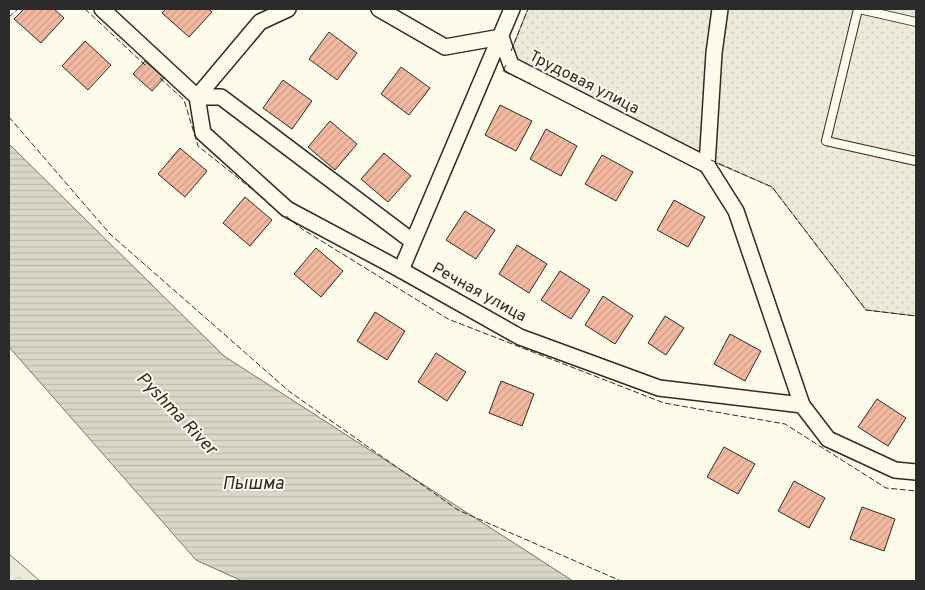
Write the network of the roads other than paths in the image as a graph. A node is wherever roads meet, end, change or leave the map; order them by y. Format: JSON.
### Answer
{"nodes":[{"id":1,"x":102,"y":9,"type":"edge"},
{"id":2,"x":288,"y":9,"type":"edge"},
{"id":3,"x":379,"y":9,"type":"edge"},
{"id":4,"x":512,"y":9,"type":"edge"},
{"id":5,"x":720,"y":9,"type":"edge"},
{"id":6,"x":858,"y":9,"type":"edge"},
{"id":7,"x":916,"y":22,"type":"edge"},
{"id":8,"x":501,"y":36,"type":"junction"},
{"id":9,"x":197,"y":97,"type":"junction"},
{"id":10,"x":916,"y":161,"type":"edge"},
{"id":11,"x":707,"y":165,"type":"junction"},
{"id":12,"x":412,"y":241,"type":"junction"},
{"id":13,"x":401,"y":270,"type":"junction"},
{"id":14,"x":802,"y":405,"type":"junction"},
{"id":15,"x":916,"y":472,"type":"edge"}],
"edges":[{"from":1,"to":9,"type":"street"},
{"from":2,"to":9,"type":"street"},
{"from":3,"to":8,"type":"street"},
{"from":4,"to":8,"type":"street"},
{"from":5,"to":11,"type":"street"},
{"from":6,"to":7,"type":"lane"},
{"from":6,"to":10,"type":"lane"},
{"from":8,"to":11,"type":"street","name":"Трудовая улица"},
{"from":8,"to":12,"type":"street"},
{"from":9,"to":12,"type":"street"},
{"from":9,"to":13,"type":"street","name":"Речная улица"},
{"from":11,"to":14,"type":"street"},
{"from":12,"to":13,"type":"street"},
{"from":13,"to":14,"type":"street","name":"Речная улица"},
{"from":14,"to":15,"type":"street"}]}
